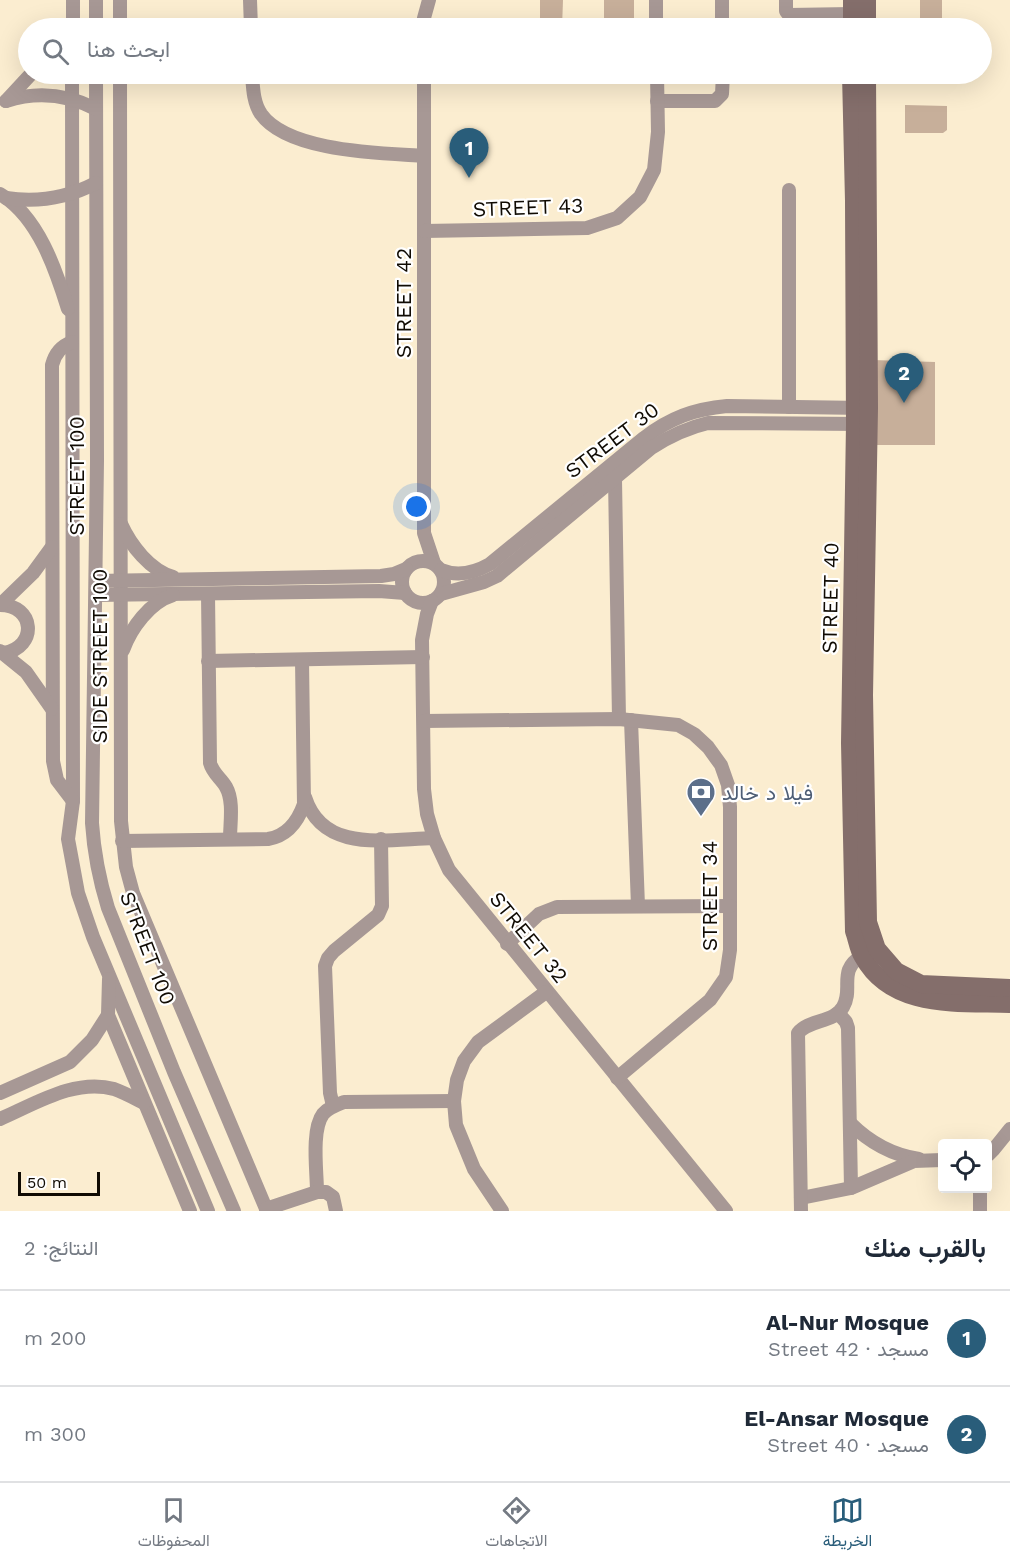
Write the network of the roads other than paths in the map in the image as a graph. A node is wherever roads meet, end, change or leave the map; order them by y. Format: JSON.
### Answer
{"nodes":[{"id":1,"x":73,"y":0,"type":"edge"},
{"id":2,"x":96,"y":0,"type":"edge"},
{"id":3,"x":120,"y":0,"type":"edge"},
{"id":4,"x":250,"y":0,"type":"edge"},
{"id":5,"x":429,"y":0,"type":"edge"},
{"id":6,"x":656,"y":0,"type":"edge"},
{"id":7,"x":722,"y":0,"type":"edge"},
{"id":8,"x":786,"y":0,"type":"edge"},
{"id":9,"x":867,"y":0,"type":"edge"},
{"id":10,"x":852,"y":14,"type":"edge"},
{"id":11,"x":72,"y":18,"type":"edge"},
{"id":12,"x":96,"y":18,"type":"edge"},
{"id":13,"x":120,"y":18,"type":"edge"},
{"id":14,"x":251,"y":18,"type":"edge"},
{"id":15,"x":424,"y":18,"type":"edge"},
{"id":16,"x":656,"y":18,"type":"edge"},
{"id":17,"x":722,"y":18,"type":"edge"},
{"id":18,"x":867,"y":18,"type":"edge"},
{"id":19,"x":22,"y":84,"type":"edge"},
{"id":20,"x":72,"y":84,"type":"edge"},
{"id":21,"x":96,"y":84,"type":"edge"},
{"id":22,"x":120,"y":84,"type":"edge"},
{"id":23,"x":253,"y":84,"type":"edge"},
{"id":24,"x":424,"y":84,"type":"edge"},
{"id":25,"x":657,"y":84,"type":"edge"},
{"id":26,"x":722,"y":84,"type":"edge"},
{"id":27,"x":851,"y":84,"type":"edge"},
{"id":28,"x":867,"y":84,"type":"edge"},
{"id":29,"x":72,"y":99,"type":"junction"},
{"id":30,"x":657,"y":101,"type":"junction"},
{"id":31,"x":3,"y":104,"type":"edge"},
{"id":32,"x":96,"y":109,"type":"junction"},
{"id":33,"x":424,"y":156,"type":"junction"},
{"id":34,"x":96,"y":183,"type":"junction"},
{"id":35,"x":789,"y":190,"type":"dead end"},
{"id":36,"x":72,"y":194,"type":"junction"},
{"id":37,"x":2,"y":195,"type":"edge"},
{"id":38,"x":424,"y":231,"type":"junction"},
{"id":39,"x":72,"y":323,"type":"junction"},
{"id":40,"x":72,"y":342,"type":"junction"},
{"id":41,"x":789,"y":406,"type":"junction"},
{"id":42,"x":826,"y":407,"type":"junction"},
{"id":43,"x":862,"y":416,"type":"junction"},
{"id":44,"x":826,"y":424,"type":"junction"},
{"id":45,"x":615,"y":479,"type":"junction"},
{"id":46,"x":120,"y":521,"type":"junction"},
{"id":47,"x":424,"y":533,"type":"junction"},
{"id":48,"x":52,"y":547,"type":"junction"},
{"id":49,"x":410,"y":566,"type":"junction"},
{"id":50,"x":437,"y":566,"type":"junction"},
{"id":51,"x":181,"y":579,"type":"junction"},
{"id":52,"x":96,"y":580,"type":"junction"},
{"id":53,"x":120,"y":580,"type":"junction"},
{"id":54,"x":177,"y":594,"type":"junction"},
{"id":55,"x":208,"y":594,"type":"junction"},
{"id":56,"x":96,"y":595,"type":"junction"},
{"id":57,"x":120,"y":595,"type":"junction"},
{"id":58,"x":407,"y":595,"type":"junction"},
{"id":59,"x":436,"y":598,"type":"junction"},
{"id":60,"x":0,"y":605,"type":"edge"},
{"id":61,"x":422,"y":640,"type":"junction"},
{"id":62,"x":2,"y":652,"type":"edge"},
{"id":63,"x":423,"y":657,"type":"junction"},
{"id":64,"x":302,"y":660,"type":"junction"},
{"id":65,"x":120,"y":661,"type":"junction"},
{"id":66,"x":208,"y":662,"type":"junction"},
{"id":67,"x":52,"y":710,"type":"junction"},
{"id":68,"x":625,"y":720,"type":"junction"},
{"id":69,"x":424,"y":721,"type":"junction"},
{"id":70,"x":304,"y":795,"type":"junction"},
{"id":71,"x":73,"y":801,"type":"junction"},
{"id":72,"x":92,"y":823,"type":"junction"},
{"id":73,"x":69,"y":824,"type":"junction"},
{"id":74,"x":434,"y":838,"type":"junction"},
{"id":75,"x":230,"y":839,"type":"junction"},
{"id":76,"x":381,"y":839,"type":"junction"},
{"id":77,"x":122,"y":841,"type":"junction"},
{"id":78,"x":638,"y":906,"type":"junction"},
{"id":79,"x":730,"y":906,"type":"junction"},
{"id":80,"x":507,"y":944,"type":"junction"},
{"id":81,"x":862,"y":956,"type":"junction"},
{"id":82,"x":110,"y":977,"type":"junction"},
{"id":83,"x":1010,"y":988,"type":"edge"},
{"id":84,"x":546,"y":992,"type":"junction"},
{"id":85,"x":1010,"y":1004,"type":"edge"},
{"id":86,"x":838,"y":1013,"type":"junction"},
{"id":87,"x":108,"y":1015,"type":"junction"},
{"id":88,"x":616,"y":1078,"type":"junction"},
{"id":89,"x":0,"y":1093,"type":"edge"},
{"id":90,"x":453,"y":1101,"type":"junction"},
{"id":91,"x":144,"y":1103,"type":"junction"},
{"id":92,"x":333,"y":1106,"type":"junction"},
{"id":93,"x":1,"y":1115,"type":"edge"},
{"id":94,"x":850,"y":1123,"type":"junction"},
{"id":95,"x":1010,"y":1129,"type":"edge"},
{"id":96,"x":992,"y":1149,"type":"edge"},
{"id":97,"x":924,"y":1159,"type":"junction"},
{"id":98,"x":938,"y":1160,"type":"edge"},
{"id":99,"x":851,"y":1188,"type":"junction"},
{"id":100,"x":317,"y":1192,"type":"junction"},
{"id":101,"x":980,"y":1193,"type":"edge"},
{"id":102,"x":801,"y":1204,"type":"edge"},
{"id":103,"x":267,"y":1210,"type":"edge"},
{"id":104,"x":190,"y":1211,"type":"edge"},
{"id":105,"x":208,"y":1211,"type":"edge"},
{"id":106,"x":234,"y":1211,"type":"edge"},
{"id":107,"x":336,"y":1211,"type":"edge"},
{"id":108,"x":502,"y":1211,"type":"edge"},
{"id":109,"x":726,"y":1211,"type":"edge"},
{"id":110,"x":980,"y":1211,"type":"edge"}],
"edges":[{"from":1,"to":11,"type":"street"},
{"from":2,"to":12,"type":"street"},
{"from":3,"to":13,"type":"street"},
{"from":4,"to":14,"type":"street"},
{"from":5,"to":15,"type":"street"},
{"from":6,"to":16,"type":"street"},
{"from":7,"to":17,"type":"street"},
{"from":8,"to":10,"type":"street"},
{"from":9,"to":18,"type":"street"},
{"from":19,"to":31,"type":"street"},
{"from":20,"to":29,"type":"street","name":"STREET 100"},
{"from":21,"to":32,"type":"street","name":"STREET 100"},
{"from":22,"to":46,"type":"street","name":"SIDE STREET 100"},
{"from":23,"to":33,"type":"street"},
{"from":24,"to":33,"type":"street","name":"STREET 42"},
{"from":25,"to":30,"type":"street","name":"STREET 43"},
{"from":26,"to":30,"type":"street"},
{"from":27,"to":43,"type":"street","name":"STREET 40"},
{"from":28,"to":43,"type":"street","name":"STREET 40"},
{"from":29,"to":31,"type":"street"},
{"from":29,"to":32,"type":"street"},
{"from":29,"to":36,"type":"street","name":"STREET 100"},
{"from":30,"to":38,"type":"street","name":"STREET 43"},
{"from":32,"to":34,"type":"street","name":"STREET 100"},
{"from":33,"to":38,"type":"street","name":"STREET 42"},
{"from":34,"to":36,"type":"street"},
{"from":34,"to":52,"type":"street","name":"STREET 100"},
{"from":35,"to":41,"type":"street"},
{"from":36,"to":37,"type":"street"},
{"from":36,"to":39,"type":"street","name":"STREET 100"},
{"from":37,"to":39,"type":"street"},
{"from":38,"to":47,"type":"street","name":"STREET 42"},
{"from":39,"to":40,"type":"street","name":"STREET 100"},
{"from":40,"to":48,"type":"street"},
{"from":40,"to":71,"type":"street","name":"STREET 100"},
{"from":41,"to":42,"type":"street","name":"STREET 30"},
{"from":41,"to":50,"type":"street","name":"STREET 30"},
{"from":42,"to":43,"type":"street","name":"STREET 30"},
{"from":42,"to":44,"type":"street"},
{"from":43,"to":44,"type":"street","name":"STREET 30"},
{"from":43,"to":81,"type":"street","name":"STREET 40"},
{"from":43,"to":83,"type":"street","name":"STREET 40"},
{"from":44,"to":45,"type":"street","name":"STREET 30"},
{"from":45,"to":59,"type":"street","name":"STREET 30"},
{"from":45,"to":68,"type":"street"},
{"from":46,"to":51,"type":"street"},
{"from":46,"to":53,"type":"street","name":"SIDE STREET 100"},
{"from":47,"to":49,"type":"street","name":"STREET 42"},
{"from":47,"to":50,"type":"street","name":"STREET 42"},
{"from":48,"to":60,"type":"street"},
{"from":48,"to":67,"type":"street"},
{"from":49,"to":50,"type":"street"},
{"from":49,"to":51,"type":"street"},
{"from":49,"to":58,"type":"street"},
{"from":50,"to":59,"type":"street"},
{"from":51,"to":53,"type":"street"},
{"from":52,"to":53,"type":"street"},
{"from":52,"to":56,"type":"street","name":"STREET 100"},
{"from":53,"to":57,"type":"street","name":"SIDE STREET 100"},
{"from":54,"to":55,"type":"street"},
{"from":54,"to":57,"type":"street"},
{"from":54,"to":65,"type":"street"},
{"from":55,"to":58,"type":"street"},
{"from":55,"to":66,"type":"street"},
{"from":56,"to":57,"type":"street"},
{"from":56,"to":72,"type":"street","name":"STREET 100"},
{"from":57,"to":65,"type":"street","name":"SIDE STREET 100"},
{"from":58,"to":59,"type":"street"},
{"from":58,"to":61,"type":"street","name":"STREET 32"},
{"from":59,"to":61,"type":"street","name":"STREET 32"},
{"from":60,"to":62,"type":"street"},
{"from":61,"to":63,"type":"street","name":"STREET 32"},
{"from":62,"to":67,"type":"street"},
{"from":63,"to":64,"type":"street"},
{"from":63,"to":69,"type":"street","name":"STREET 32"},
{"from":64,"to":66,"type":"street"},
{"from":64,"to":70,"type":"street"},
{"from":65,"to":77,"type":"street","name":"SIDE STREET 100"},
{"from":66,"to":75,"type":"street"},
{"from":67,"to":71,"type":"street"},
{"from":68,"to":69,"type":"street","name":"STREET 34"},
{"from":68,"to":78,"type":"street"},
{"from":68,"to":79,"type":"street","name":"STREET 34"},
{"from":69,"to":74,"type":"street","name":"STREET 32"},
{"from":70,"to":75,"type":"street"},
{"from":70,"to":76,"type":"street"},
{"from":71,"to":73,"type":"street","name":"STREET 100"},
{"from":72,"to":73,"type":"street"},
{"from":72,"to":106,"type":"street","name":"STREET 100"},
{"from":73,"to":82,"type":"street","name":"STREET 100"},
{"from":74,"to":76,"type":"street"},
{"from":74,"to":80,"type":"street","name":"STREET 32"},
{"from":75,"to":77,"type":"street"},
{"from":76,"to":92,"type":"street"},
{"from":77,"to":103,"type":"street","name":"SIDE STREET 100"},
{"from":78,"to":79,"type":"street"},
{"from":78,"to":80,"type":"street"},
{"from":79,"to":88,"type":"street","name":"STREET 34"},
{"from":80,"to":84,"type":"street","name":"STREET 32"},
{"from":81,"to":85,"type":"street","name":"STREET 40"},
{"from":81,"to":86,"type":"street"},
{"from":82,"to":87,"type":"street"},
{"from":82,"to":105,"type":"street","name":"STREET 100"},
{"from":84,"to":88,"type":"street","name":"STREET 32"},
{"from":84,"to":90,"type":"street"},
{"from":86,"to":94,"type":"street"},
{"from":86,"to":102,"type":"street"},
{"from":87,"to":89,"type":"street"},
{"from":87,"to":91,"type":"street"},
{"from":88,"to":109,"type":"street","name":"STREET 32"},
{"from":90,"to":92,"type":"street"},
{"from":90,"to":108,"type":"street"},
{"from":91,"to":93,"type":"street"},
{"from":91,"to":104,"type":"street"},
{"from":92,"to":100,"type":"street"},
{"from":94,"to":97,"type":"street"},
{"from":94,"to":99,"type":"street"},
{"from":95,"to":96,"type":"street"},
{"from":97,"to":98,"type":"street"},
{"from":97,"to":99,"type":"street"},
{"from":99,"to":102,"type":"street"},
{"from":100,"to":103,"type":"street"},
{"from":100,"to":107,"type":"street"},
{"from":101,"to":110,"type":"street"}]}
